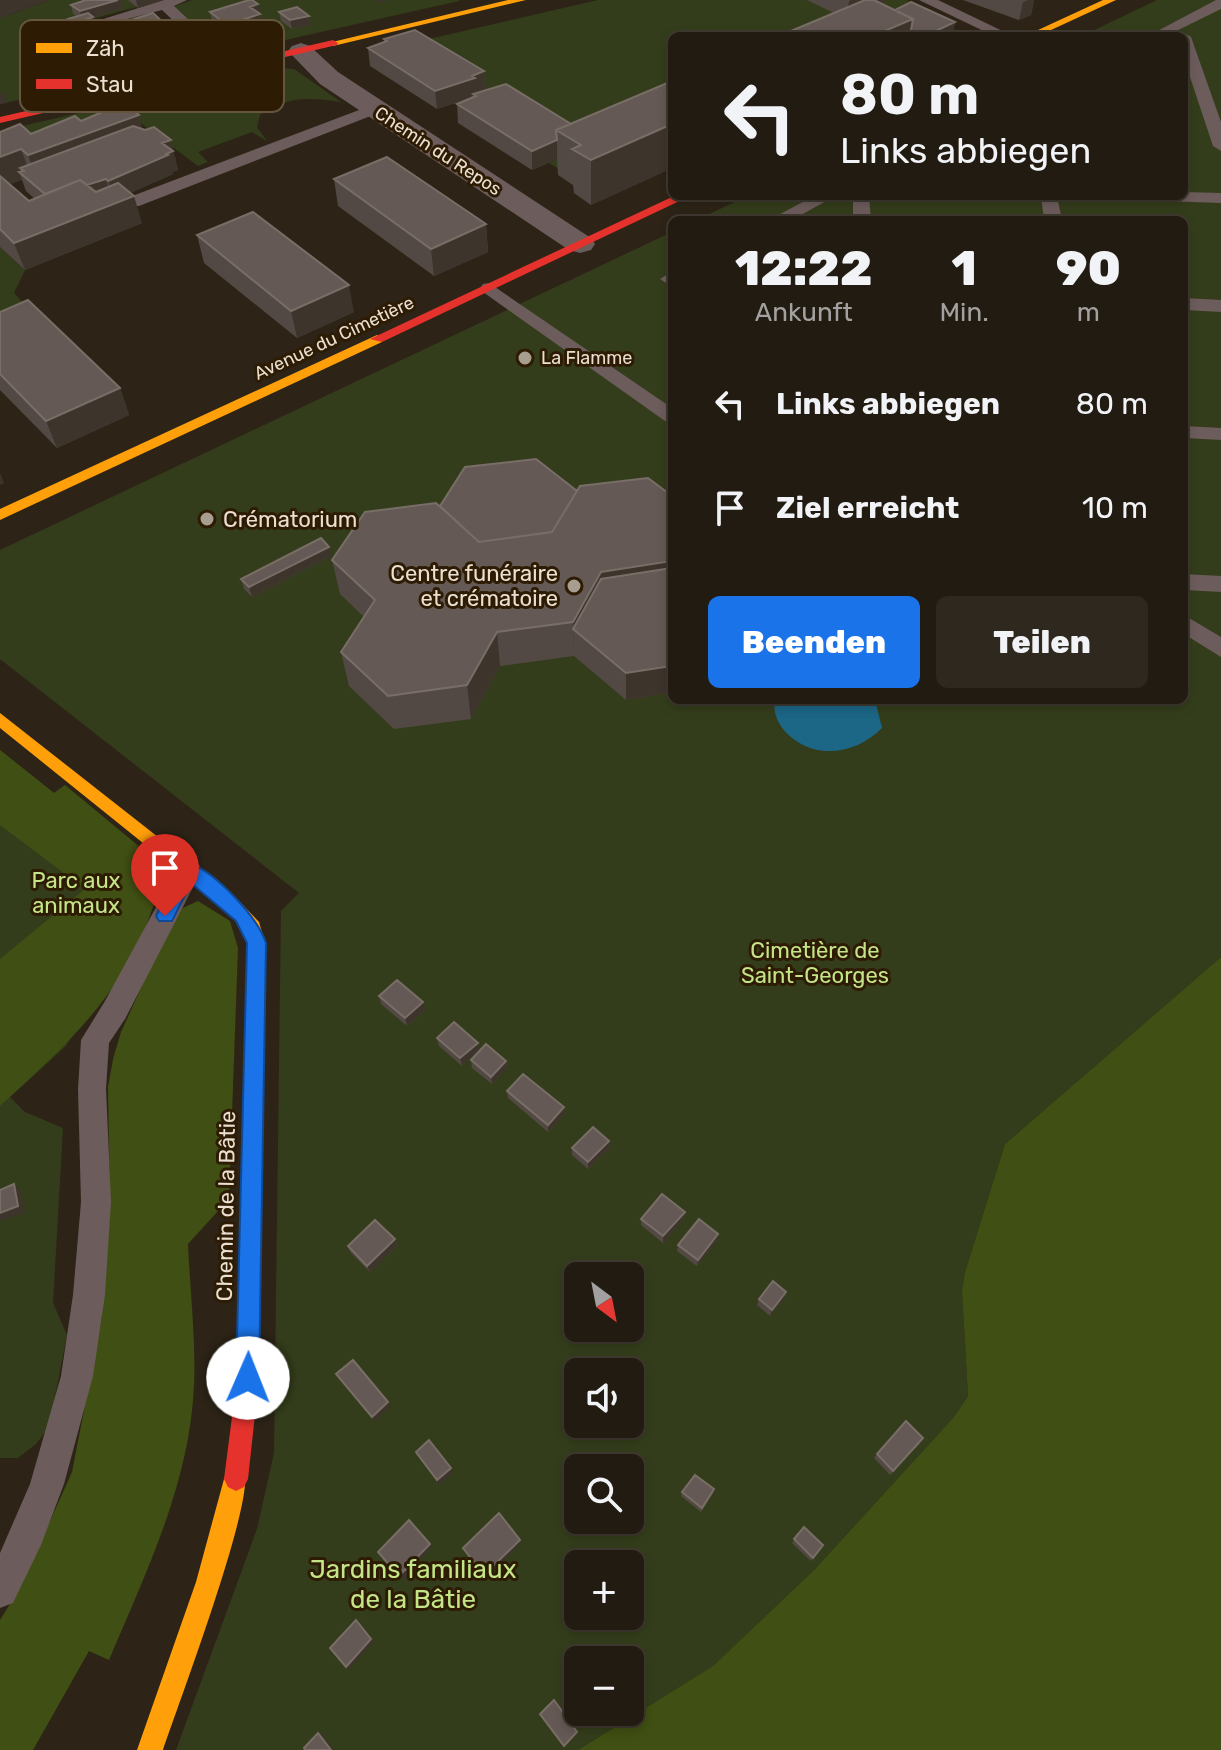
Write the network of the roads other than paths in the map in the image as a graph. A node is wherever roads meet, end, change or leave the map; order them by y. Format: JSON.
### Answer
{"nodes":[{"id":1,"x":521,"y":0,"type":"edge"},
{"id":2,"x":926,"y":0,"type":"edge"},
{"id":3,"x":1111,"y":0,"type":"edge"},
{"id":4,"x":172,"y":2,"type":"edge"},
{"id":5,"x":1221,"y":3,"type":"edge"},
{"id":6,"x":484,"y":4,"type":"edge"},
{"id":7,"x":108,"y":20,"type":"edge"},
{"id":8,"x":188,"y":20,"type":"edge"},
{"id":9,"x":1207,"y":25,"type":"dead end"},
{"id":10,"x":997,"y":32,"type":"edge"},
{"id":11,"x":1039,"y":32,"type":"edge"},
{"id":12,"x":1182,"y":32,"type":"edge"},
{"id":13,"x":1188,"y":46,"type":"edge"},
{"id":14,"x":301,"y":51,"type":"junction"},
{"id":15,"x":284,"y":55,"type":"edge"},
{"id":16,"x":1188,"y":104,"type":"edge"},
{"id":17,"x":1214,"y":106,"type":"edge"},
{"id":18,"x":375,"y":109,"type":"junction"},
{"id":19,"x":35,"y":112,"type":"edge"},
{"id":20,"x":0,"y":120,"type":"edge"},
{"id":21,"x":1221,"y":146,"type":"edge"},
{"id":22,"x":1188,"y":197,"type":"edge"},
{"id":23,"x":1221,"y":198,"type":"edge"},
{"id":24,"x":675,"y":200,"type":"edge"},
{"id":25,"x":819,"y":200,"type":"edge"},
{"id":26,"x":133,"y":202,"type":"dead end"},
{"id":27,"x":786,"y":216,"type":"edge"},
{"id":28,"x":580,"y":244,"type":"junction"},
{"id":29,"x":489,"y":288,"type":"junction"},
{"id":30,"x":1188,"y":304,"type":"edge"},
{"id":31,"x":1221,"y":306,"type":"edge"},
{"id":32,"x":668,"y":414,"type":"edge"},
{"id":33,"x":1188,"y":432,"type":"edge"},
{"id":34,"x":1221,"y":434,"type":"edge"},
{"id":35,"x":0,"y":515,"type":"edge"},
{"id":36,"x":1188,"y":582,"type":"edge"},
{"id":37,"x":1221,"y":584,"type":"edge"},
{"id":38,"x":1188,"y":626,"type":"edge"},
{"id":39,"x":1221,"y":649,"type":"edge"},
{"id":40,"x":0,"y":719,"type":"edge"},
{"id":41,"x":189,"y":870,"type":"junction"},
{"id":42,"x":0,"y":1590,"type":"edge"},
{"id":43,"x":150,"y":1750,"type":"edge"}],
"edges":[{"from":1,"to":6,"type":"street"},
{"from":2,"to":10,"type":"lane"},
{"from":3,"to":11,"type":"street"},
{"from":4,"to":7,"type":"lane"},
{"from":4,"to":8,"type":"lane"},
{"from":5,"to":12,"type":"lane"},
{"from":6,"to":14,"type":"street"},
{"from":9,"to":12,"type":"lane"},
{"from":13,"to":17,"type":"lane"},
{"from":14,"to":15,"type":"street"},
{"from":14,"to":18,"type":"street","name":"Chemin du Repos"},
{"from":16,"to":17,"type":"lane"},
{"from":17,"to":21,"type":"lane"},
{"from":18,"to":26,"type":"lane"},
{"from":18,"to":28,"type":"street","name":"Chemin du Repos"},
{"from":19,"to":20,"type":"street"},
{"from":22,"to":23,"type":"lane"},
{"from":24,"to":28,"type":"street","name":"Avenue du Cimetière"},
{"from":25,"to":27,"type":"lane"},
{"from":28,"to":29,"type":"street","name":"Avenue du Cimetière"},
{"from":29,"to":32,"type":"lane"},
{"from":29,"to":35,"type":"street","name":"Avenue du Cimetière"},
{"from":30,"to":31,"type":"lane"},
{"from":33,"to":34,"type":"lane"},
{"from":36,"to":37,"type":"lane"},
{"from":38,"to":39,"type":"lane"},
{"from":40,"to":41,"type":"street","name":"Chemin de la Bâtie"},
{"from":41,"to":42,"type":"lane"},
{"from":41,"to":43,"type":"street","name":"Chemin de la Bâtie"}]}
